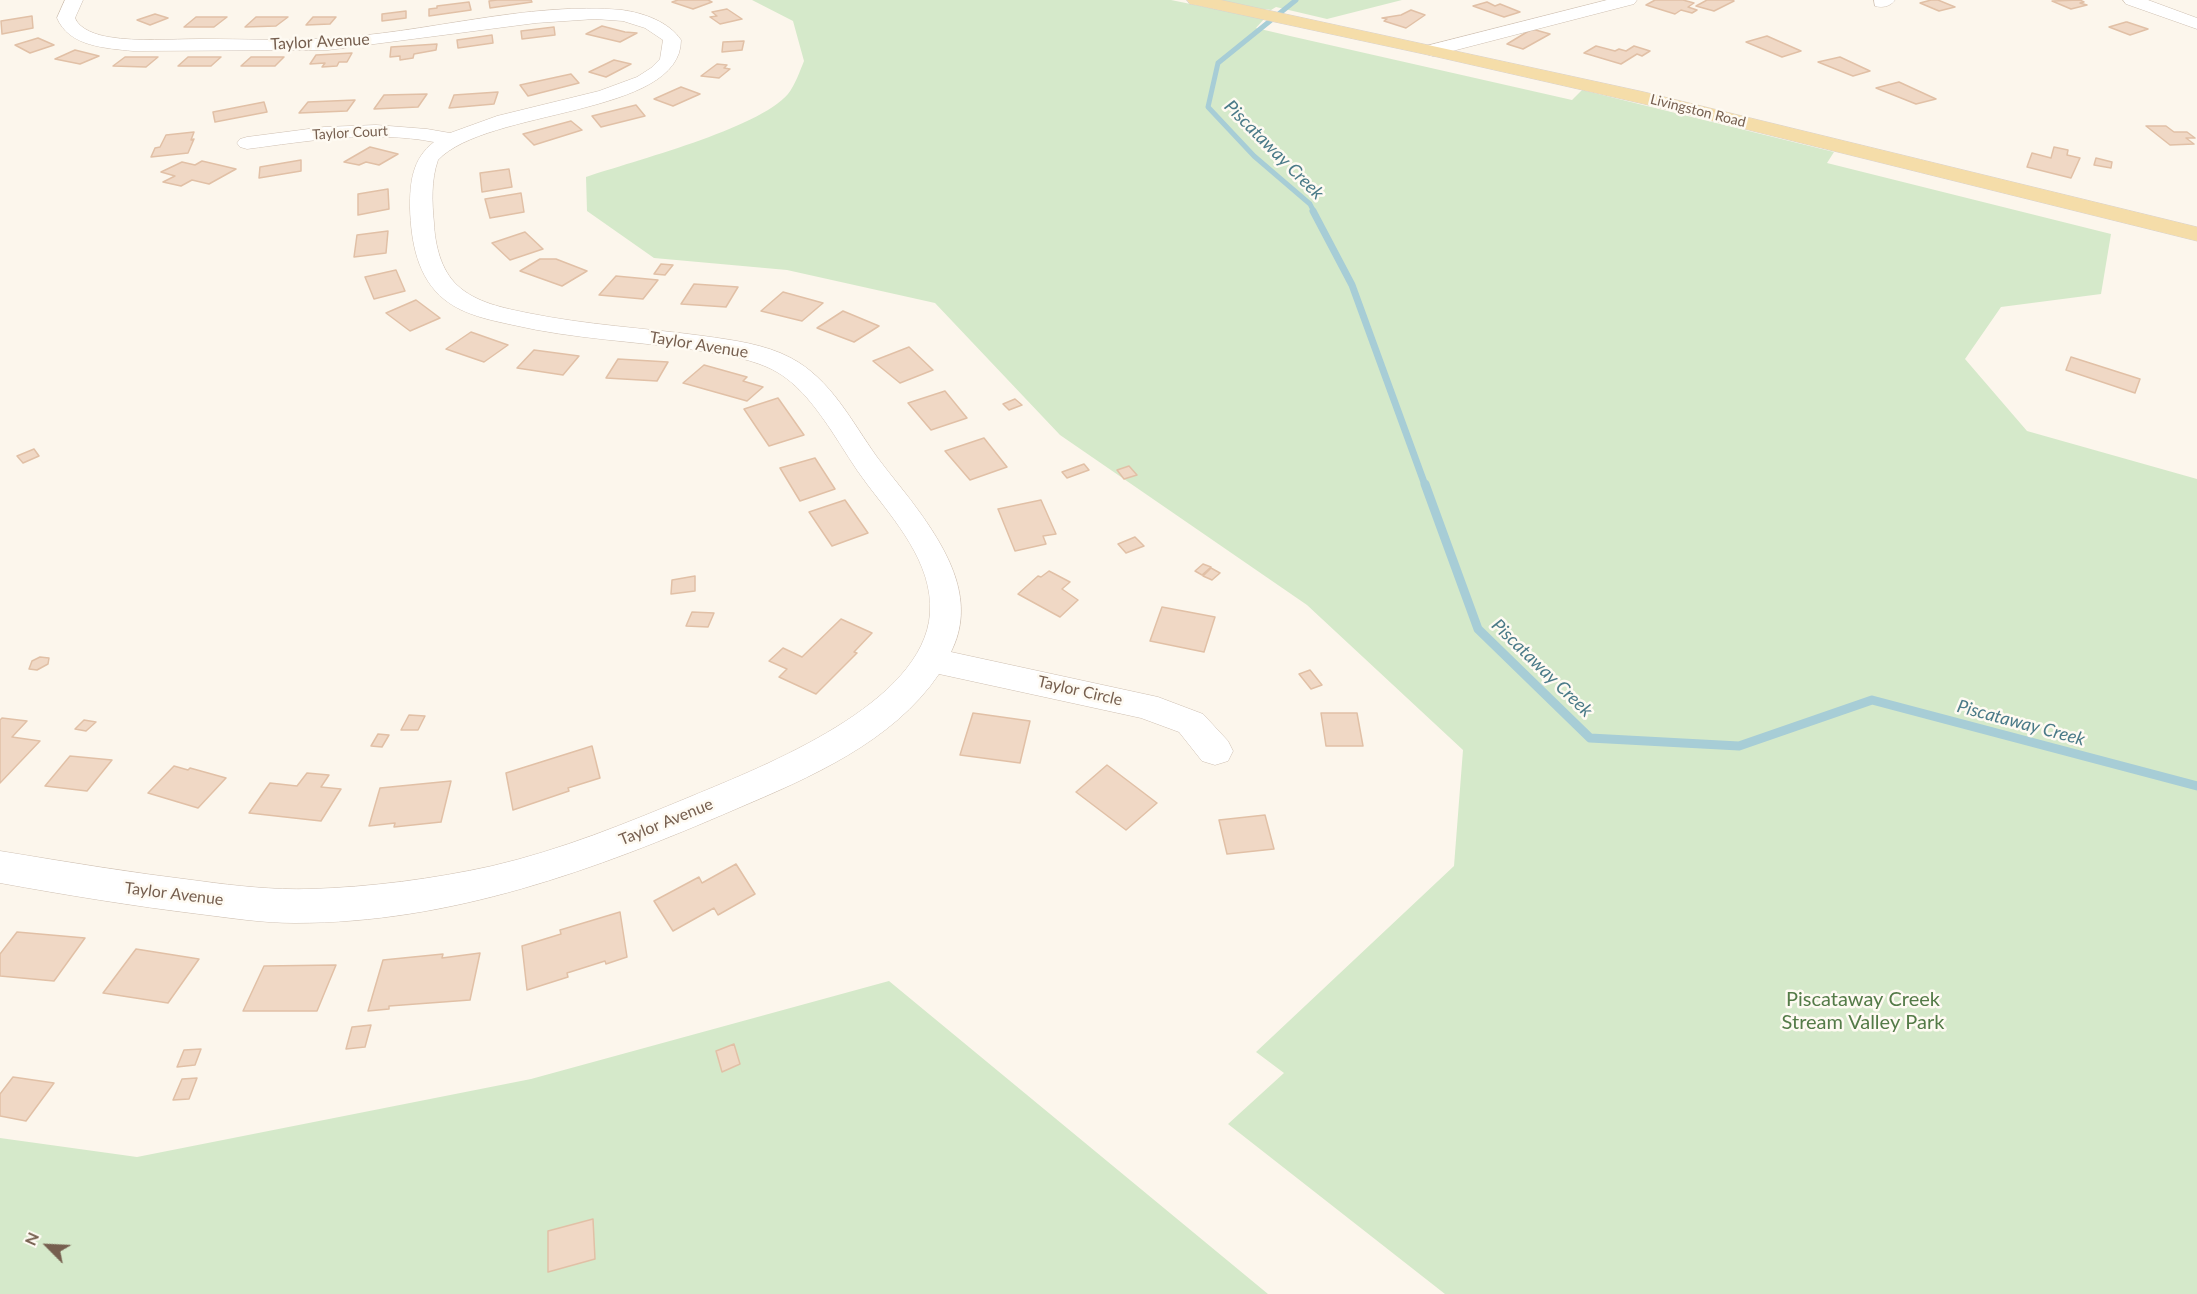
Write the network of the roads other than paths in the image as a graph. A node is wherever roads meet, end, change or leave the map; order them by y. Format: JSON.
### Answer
{"nodes":[{"id":1,"x":74,"y":0,"type":"edge"},
{"id":2,"x":1196,"y":0,"type":"edge"},
{"id":3,"x":1628,"y":0,"type":"edge"},
{"id":4,"x":2132,"y":0,"type":"edge"},
{"id":5,"x":2197,"y":24,"type":"edge"},
{"id":6,"x":1433,"y":50,"type":"junction"},
{"id":7,"x":453,"y":140,"type":"junction"},
{"id":8,"x":247,"y":143,"type":"dead end"},
{"id":9,"x":2197,"y":234,"type":"edge"},
{"id":10,"x":931,"y":660,"type":"junction"},
{"id":11,"x":1215,"y":751,"type":"dead end"},
{"id":12,"x":0,"y":867,"type":"edge"}],
"edges":[{"from":1,"to":7,"type":"street","name":"Taylor Avenue"},
{"from":2,"to":6,"type":"main road","name":"Livingston Road"},
{"from":3,"to":6,"type":"street"},
{"from":4,"to":5,"type":"street"},
{"from":6,"to":9,"type":"main road","name":"Livingston Road"},
{"from":7,"to":8,"type":"street","name":"Taylor Court"},
{"from":7,"to":10,"type":"street","name":"Taylor Avenue"},
{"from":10,"to":11,"type":"street","name":"Taylor Circle"},
{"from":10,"to":12,"type":"street","name":"Taylor Avenue"}]}
